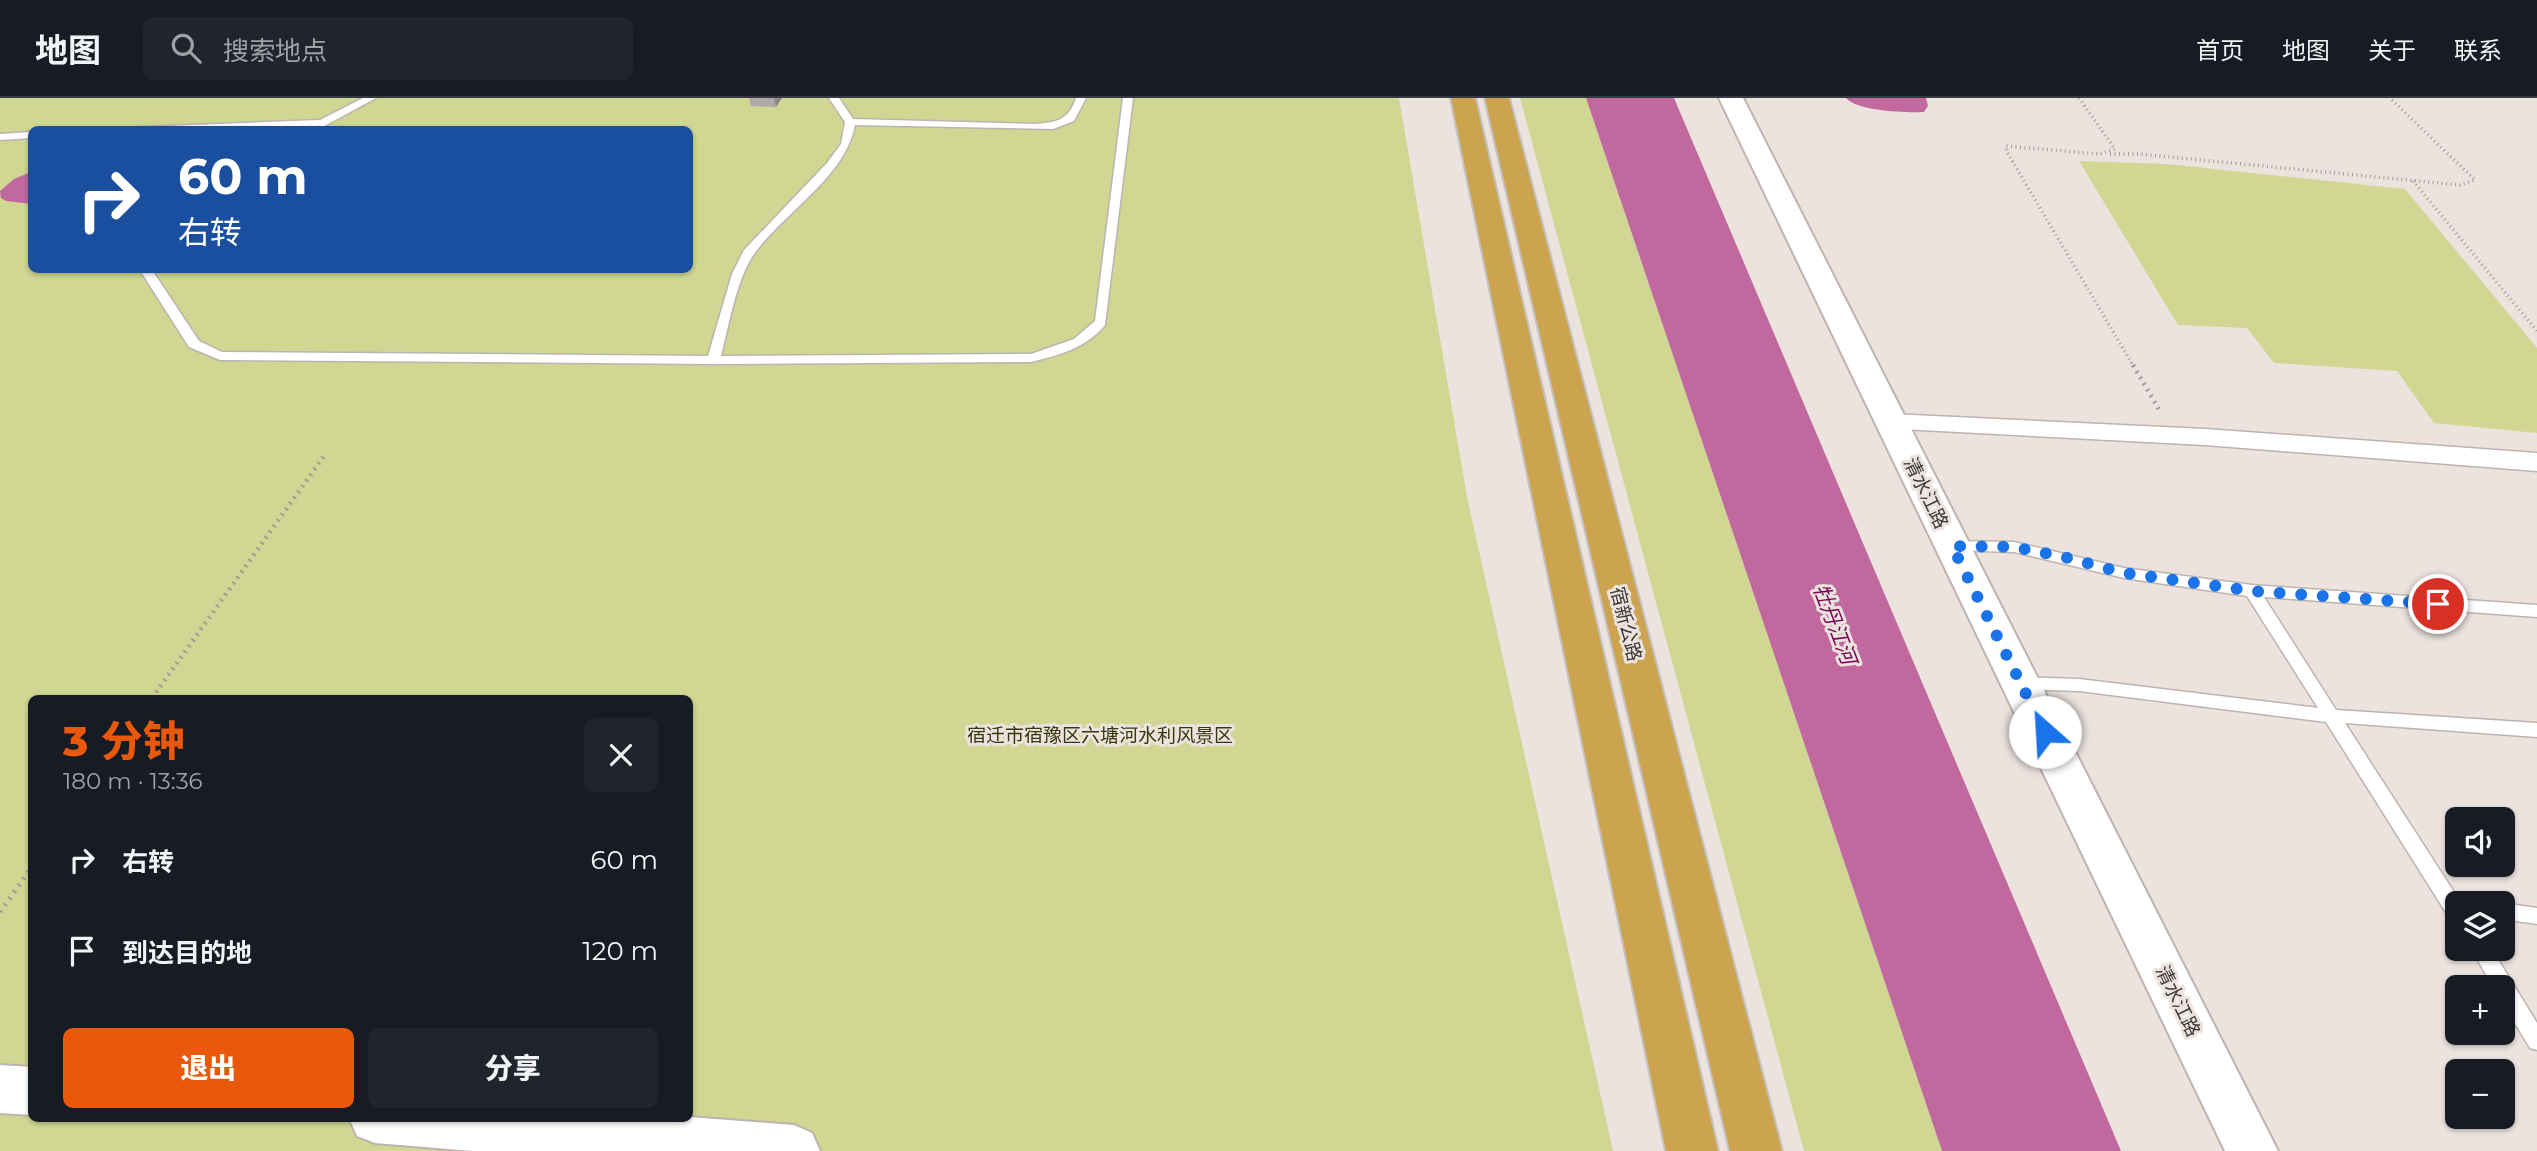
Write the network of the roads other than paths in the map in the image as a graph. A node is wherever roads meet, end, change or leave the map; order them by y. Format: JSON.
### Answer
{"nodes":[{"id":1,"x":371,"y":98,"type":"edge"},
{"id":2,"x":834,"y":98,"type":"edge"},
{"id":3,"x":1081,"y":98,"type":"edge"},
{"id":4,"x":1128,"y":98,"type":"edge"},
{"id":5,"x":1463,"y":98,"type":"edge"},
{"id":6,"x":1497,"y":98,"type":"edge"},
{"id":7,"x":1731,"y":98,"type":"edge"},
{"id":8,"x":850,"y":122,"type":"junction"},
{"id":9,"x":322,"y":123,"type":"junction"},
{"id":10,"x":245,"y":126,"type":"edge"},
{"id":11,"x":316,"y":126,"type":"edge"},
{"id":12,"x":28,"y":135,"type":"edge"},
{"id":13,"x":0,"y":137,"type":"edge"},
{"id":14,"x":148,"y":273,"type":"edge"},
{"id":15,"x":713,"y":360,"type":"junction"},
{"id":16,"x":1891,"y":422,"type":"junction"},
{"id":17,"x":2537,"y":463,"type":"edge"},
{"id":18,"x":1952,"y":546,"type":"junction"},
{"id":19,"x":2252,"y":591,"type":"junction"},
{"id":20,"x":2537,"y":611,"type":"edge"},
{"id":21,"x":2020,"y":682,"type":"junction"},
{"id":22,"x":2332,"y":716,"type":"junction"},
{"id":23,"x":2537,"y":730,"type":"edge"},
{"id":24,"x":2445,"y":891,"type":"edge"},
{"id":25,"x":2515,"y":913,"type":"edge"},
{"id":26,"x":2537,"y":916,"type":"edge"},
{"id":27,"x":2488,"y":961,"type":"edge"},
{"id":28,"x":2537,"y":1041,"type":"edge"},
{"id":29,"x":0,"y":1089,"type":"edge"},
{"id":30,"x":28,"y":1091,"type":"edge"},
{"id":31,"x":426,"y":1122,"type":"edge"},
{"id":32,"x":794,"y":1151,"type":"edge"},
{"id":33,"x":1692,"y":1151,"type":"edge"},
{"id":34,"x":1756,"y":1151,"type":"edge"},
{"id":35,"x":2252,"y":1151,"type":"edge"}],
"edges":[{"from":1,"to":9,"type":"lane"},
{"from":2,"to":8,"type":"lane"},
{"from":3,"to":8,"type":"lane"},
{"from":4,"to":15,"type":"lane"},
{"from":5,"to":33,"type":"highway"},
{"from":6,"to":34,"type":"highway","name":"宿新公路"},
{"from":7,"to":16,"type":"street","name":"清水江路"},
{"from":8,"to":15,"type":"lane"},
{"from":9,"to":10,"type":"lane"},
{"from":9,"to":11,"type":"lane"},
{"from":12,"to":13,"type":"lane"},
{"from":14,"to":15,"type":"lane"},
{"from":16,"to":17,"type":"street"},
{"from":16,"to":18,"type":"street","name":"清水江路"},
{"from":18,"to":19,"type":"lane"},
{"from":18,"to":21,"type":"street","name":"清水江路"},
{"from":19,"to":20,"type":"lane"},
{"from":19,"to":22,"type":"lane"},
{"from":21,"to":22,"type":"lane"},
{"from":21,"to":35,"type":"street","name":"清水江路"},
{"from":22,"to":23,"type":"lane"},
{"from":22,"to":24,"type":"lane"},
{"from":25,"to":26,"type":"lane"},
{"from":27,"to":28,"type":"lane"},
{"from":29,"to":30,"type":"street"},
{"from":31,"to":32,"type":"street"}]}
